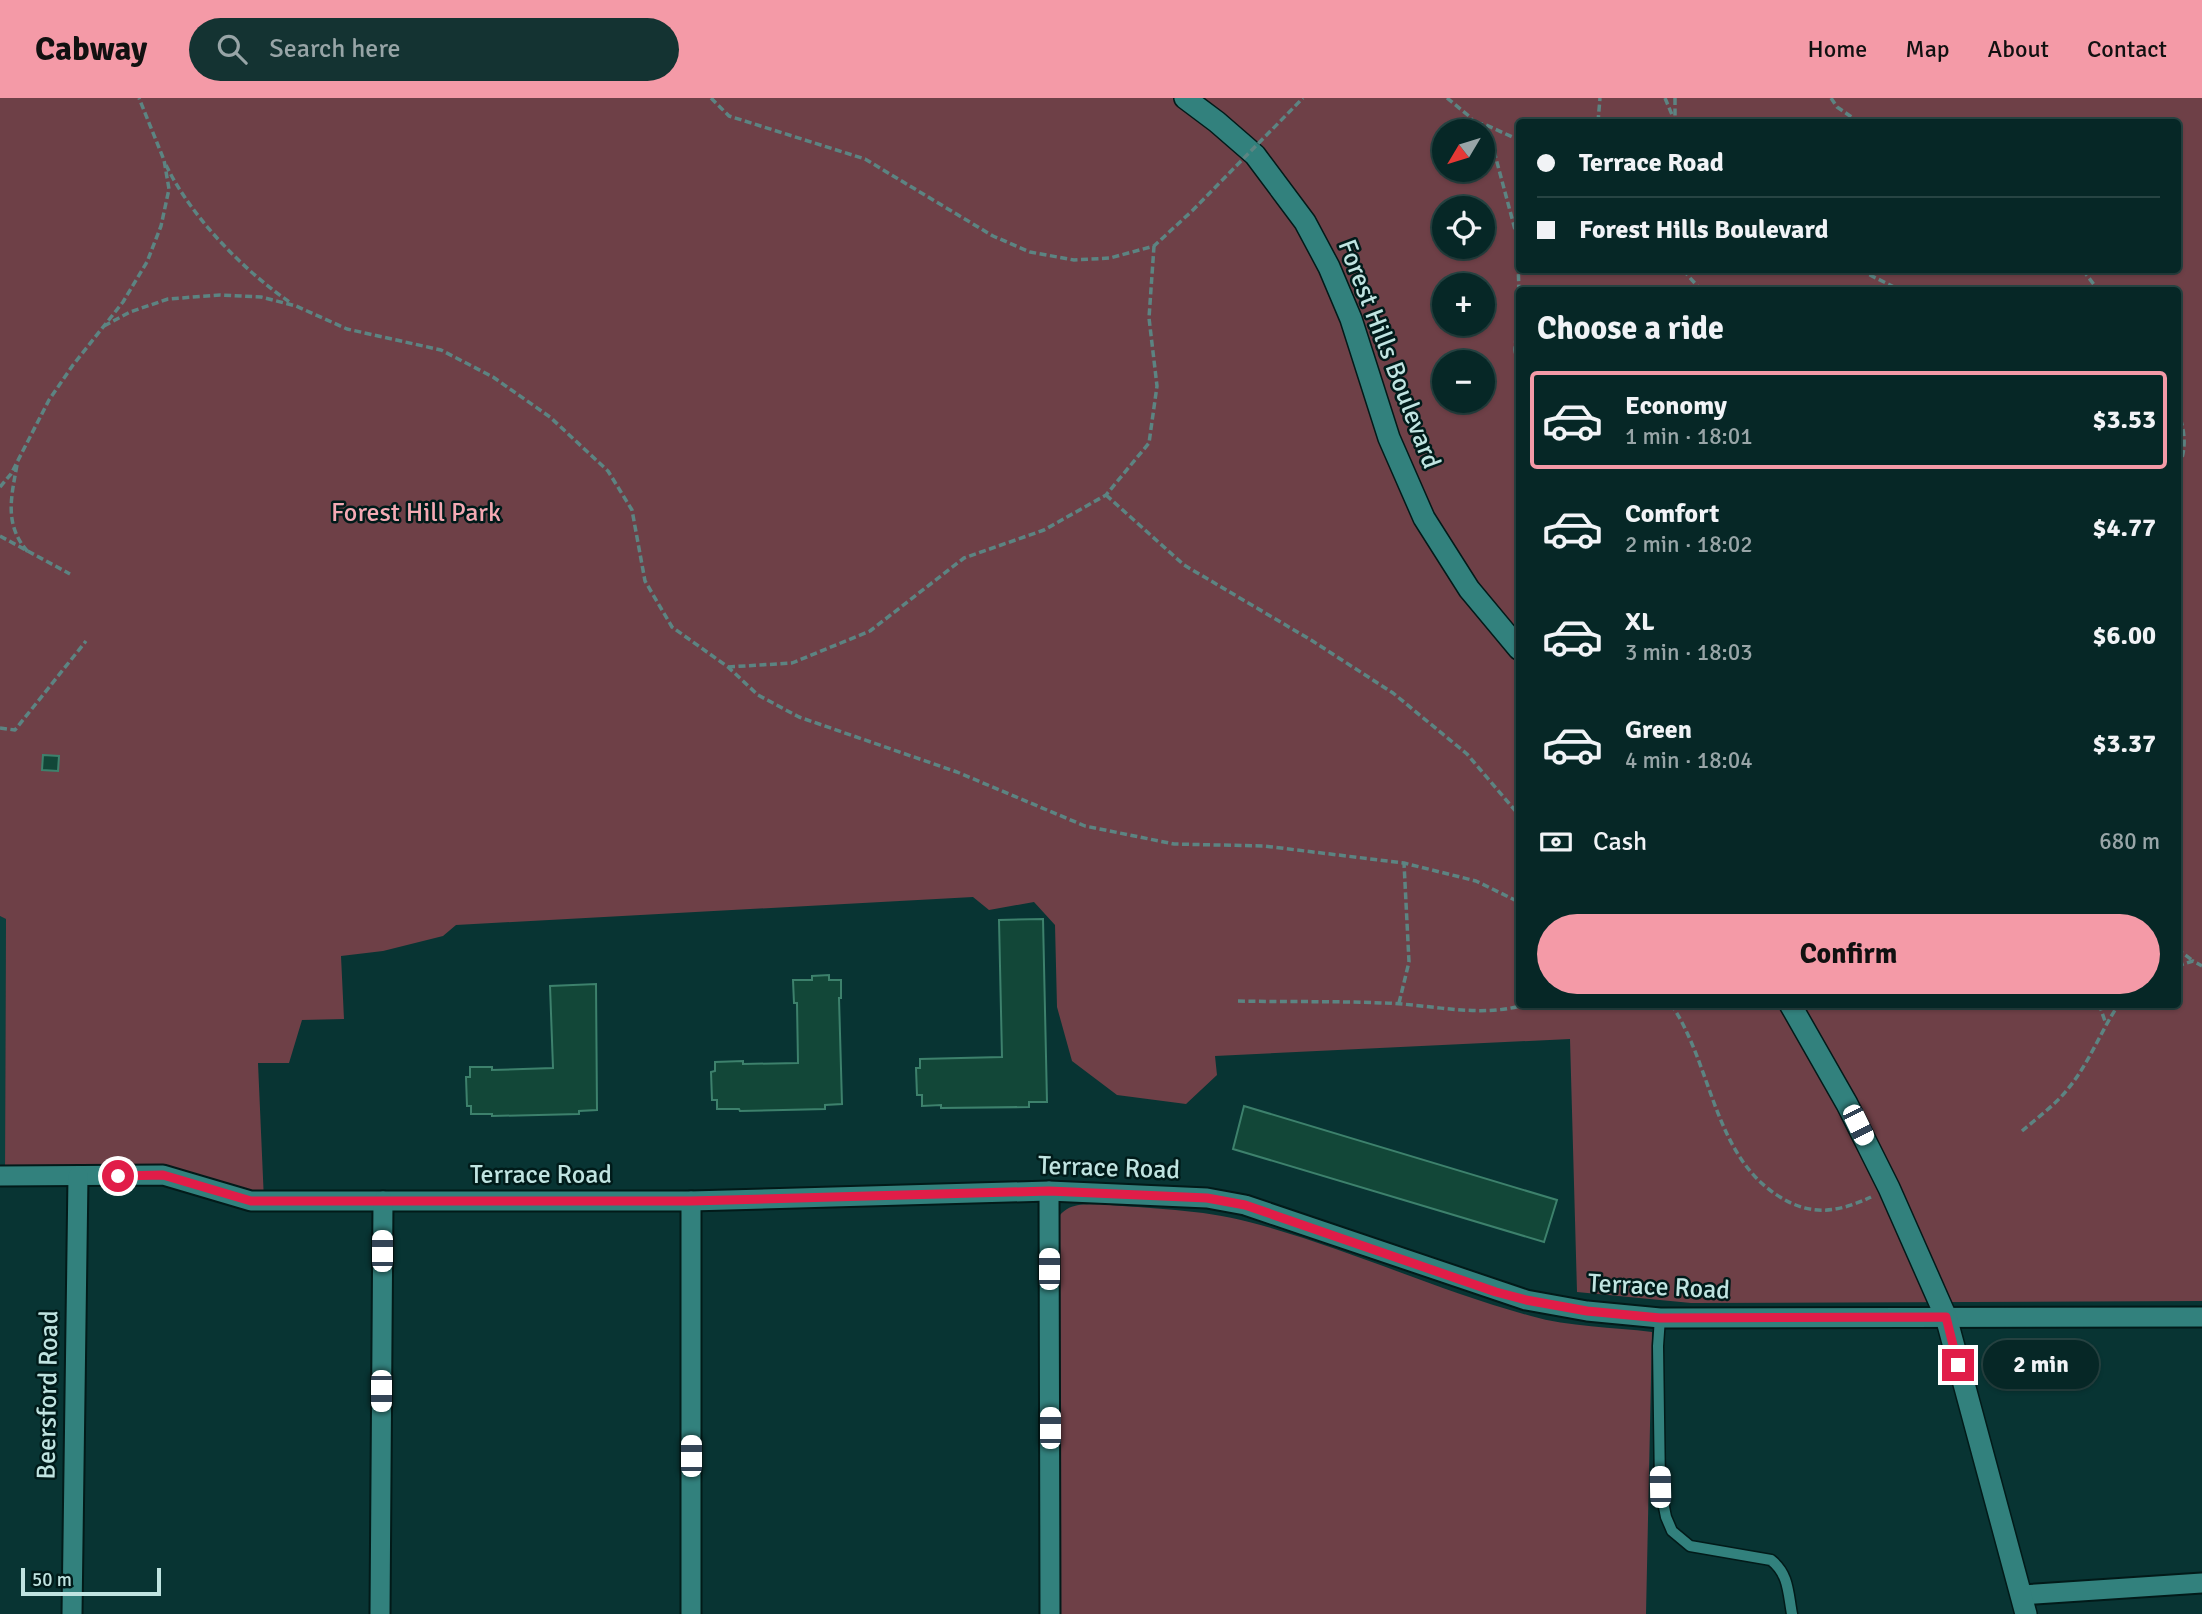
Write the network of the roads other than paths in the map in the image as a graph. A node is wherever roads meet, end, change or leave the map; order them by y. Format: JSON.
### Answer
{"nodes":[{"id":1,"x":1185,"y":98,"type":"edge"},
{"id":2,"x":1516,"y":645,"type":"edge"},
{"id":3,"x":1792,"y":1008,"type":"edge"},
{"id":4,"x":0,"y":1176,"type":"edge"},
{"id":5,"x":78,"y":1176,"type":"junction"},
{"id":6,"x":1049,"y":1191,"type":"junction"},
{"id":7,"x":383,"y":1201,"type":"junction"},
{"id":8,"x":691,"y":1201,"type":"junction"},
{"id":9,"x":1946,"y":1317,"type":"junction"},
{"id":10,"x":2202,"y":1317,"type":"edge"},
{"id":11,"x":1660,"y":1318,"type":"junction"},
{"id":12,"x":2202,"y":1583,"type":"edge"},
{"id":13,"x":2024,"y":1605,"type":"edge"},
{"id":14,"x":72,"y":1614,"type":"edge"},
{"id":15,"x":380,"y":1614,"type":"edge"},
{"id":16,"x":691,"y":1614,"type":"edge"},
{"id":17,"x":1050,"y":1614,"type":"edge"},
{"id":18,"x":1792,"y":1614,"type":"edge"}],
"edges":[{"from":1,"to":2,"type":"street","name":"Forest Hills Boulevard"},
{"from":3,"to":9,"type":"street"},
{"from":4,"to":5,"type":"street","name":"Terrace Road"},
{"from":5,"to":7,"type":"street","name":"Terrace Road"},
{"from":5,"to":14,"type":"street","name":"Beersford Road"},
{"from":6,"to":8,"type":"street","name":"Terrace Road"},
{"from":6,"to":11,"type":"street","name":"Terrace Road"},
{"from":6,"to":17,"type":"street"},
{"from":7,"to":8,"type":"street","name":"Terrace Road"},
{"from":7,"to":15,"type":"street"},
{"from":8,"to":16,"type":"street"},
{"from":9,"to":10,"type":"street","name":"Terrace Road"},
{"from":9,"to":11,"type":"street","name":"Terrace Road"},
{"from":9,"to":13,"type":"street"},
{"from":11,"to":18,"type":"lane"},
{"from":12,"to":13,"type":"street"}]}
